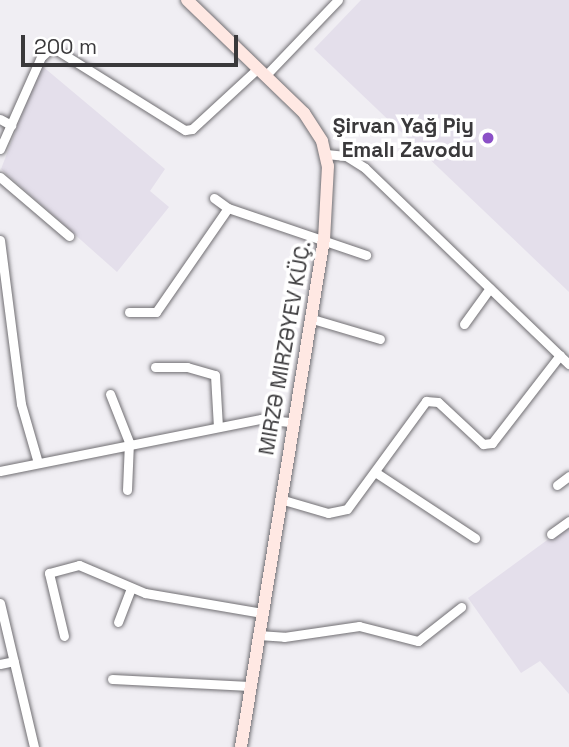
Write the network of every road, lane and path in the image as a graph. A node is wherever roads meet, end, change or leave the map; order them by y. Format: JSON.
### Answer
{"nodes":[{"id":1,"x":338,"y":0,"type":"edge"},
{"id":2,"x":190,"y":3,"type":"edge"},
{"id":3,"x":262,"y":71,"type":"junction"},
{"id":4,"x":0,"y":119,"type":"edge"},
{"id":5,"x":11,"y":125,"type":"junction"},
{"id":6,"x":0,"y":149,"type":"edge"},
{"id":7,"x":326,"y":154,"type":"junction"},
{"id":8,"x":0,"y":177,"type":"edge"},
{"id":9,"x":214,"y":198,"type":"dead end"},
{"id":10,"x":228,"y":208,"type":"junction"},
{"id":11,"x":69,"y":236,"type":"dead end"},
{"id":12,"x":324,"y":239,"type":"junction"},
{"id":13,"x":0,"y":240,"type":"edge"},
{"id":14,"x":366,"y":255,"type":"dead end"},
{"id":15,"x":489,"y":288,"type":"junction"},
{"id":16,"x":128,"y":312,"type":"dead end"},
{"id":17,"x":309,"y":318,"type":"junction"},
{"id":18,"x":464,"y":324,"type":"dead end"},
{"id":19,"x":380,"y":339,"type":"dead end"},
{"id":20,"x":560,"y":355,"type":"junction"},
{"id":21,"x":569,"y":364,"type":"edge"},
{"id":22,"x":155,"y":367,"type":"dead end"},
{"id":23,"x":110,"y":394,"type":"dead end"},
{"id":24,"x":292,"y":422,"type":"junction"},
{"id":25,"x":218,"y":427,"type":"junction"},
{"id":26,"x":129,"y":442,"type":"junction"},
{"id":27,"x":38,"y":463,"type":"junction"},
{"id":28,"x":0,"y":471,"type":"edge"},
{"id":29,"x":375,"y":472,"type":"junction"},
{"id":30,"x":569,"y":476,"type":"edge"},
{"id":31,"x":557,"y":485,"type":"dead end"},
{"id":32,"x":127,"y":490,"type":"dead end"},
{"id":33,"x":279,"y":499,"type":"junction"},
{"id":34,"x":569,"y":521,"type":"edge"},
{"id":35,"x":551,"y":534,"type":"dead end"},
{"id":36,"x":475,"y":538,"type":"dead end"},
{"id":37,"x":131,"y":588,"type":"junction"},
{"id":38,"x":0,"y":603,"type":"edge"},
{"id":39,"x":461,"y":607,"type":"dead end"},
{"id":40,"x":261,"y":613,"type":"junction"},
{"id":41,"x":118,"y":622,"type":"dead end"},
{"id":42,"x":258,"y":635,"type":"junction"},
{"id":43,"x":64,"y":636,"type":"dead end"},
{"id":44,"x":14,"y":661,"type":"junction"},
{"id":45,"x":0,"y":664,"type":"edge"},
{"id":46,"x":112,"y":679,"type":"dead end"},
{"id":47,"x":250,"y":687,"type":"junction"},
{"id":48,"x":34,"y":747,"type":"edge"},
{"id":49,"x":241,"y":747,"type":"edge"}],
"edges":[{"from":1,"to":3,"type":"street"},
{"from":2,"to":3,"type":"main road","name":"MIRZƏ MIRZƏYEV KÜÇ."},
{"from":3,"to":5,"type":"street"},
{"from":3,"to":7,"type":"main road","name":"MIRZƏ MIRZƏYEV KÜÇ."},
{"from":4,"to":5,"type":"street"},
{"from":5,"to":6,"type":"street"},
{"from":7,"to":12,"type":"main road","name":"MIRZƏ MIRZƏYEV KÜÇ."},
{"from":7,"to":15,"type":"street"},
{"from":8,"to":11,"type":"street"},
{"from":9,"to":10,"type":"street"},
{"from":10,"to":12,"type":"street"},
{"from":10,"to":16,"type":"street"},
{"from":12,"to":14,"type":"street"},
{"from":12,"to":17,"type":"main road","name":"MIRZƏ MIRZƏYEV KÜÇ."},
{"from":13,"to":27,"type":"street"},
{"from":15,"to":18,"type":"street"},
{"from":15,"to":20,"type":"street"},
{"from":17,"to":19,"type":"street"},
{"from":17,"to":24,"type":"main road","name":"MIRZƏ MIRZƏYEV KÜÇ."},
{"from":20,"to":21,"type":"street"},
{"from":20,"to":29,"type":"street"},
{"from":22,"to":25,"type":"street"},
{"from":23,"to":26,"type":"street"},
{"from":24,"to":25,"type":"street"},
{"from":24,"to":33,"type":"main road","name":"MIRZƏ MIRZƏYEV KÜÇ."},
{"from":25,"to":26,"type":"street"},
{"from":26,"to":27,"type":"street"},
{"from":26,"to":32,"type":"street"},
{"from":27,"to":28,"type":"street"},
{"from":29,"to":33,"type":"street"},
{"from":29,"to":36,"type":"street"},
{"from":30,"to":31,"type":"street"},
{"from":33,"to":40,"type":"main road","name":"MIRZƏ MIRZƏYEV KÜÇ."},
{"from":34,"to":35,"type":"street"},
{"from":37,"to":40,"type":"street"},
{"from":37,"to":41,"type":"street"},
{"from":37,"to":43,"type":"street"},
{"from":38,"to":44,"type":"street"},
{"from":39,"to":42,"type":"street"},
{"from":40,"to":42,"type":"main road","name":"MIRZƏ MIRZƏYEV KÜÇ."},
{"from":42,"to":47,"type":"main road","name":"MIRZƏ MIRZƏYEV KÜÇ."},
{"from":44,"to":45,"type":"street"},
{"from":44,"to":48,"type":"street"},
{"from":46,"to":47,"type":"street"},
{"from":47,"to":49,"type":"main road","name":"MIRZƏ MIRZƏYEV KÜÇ."}]}
